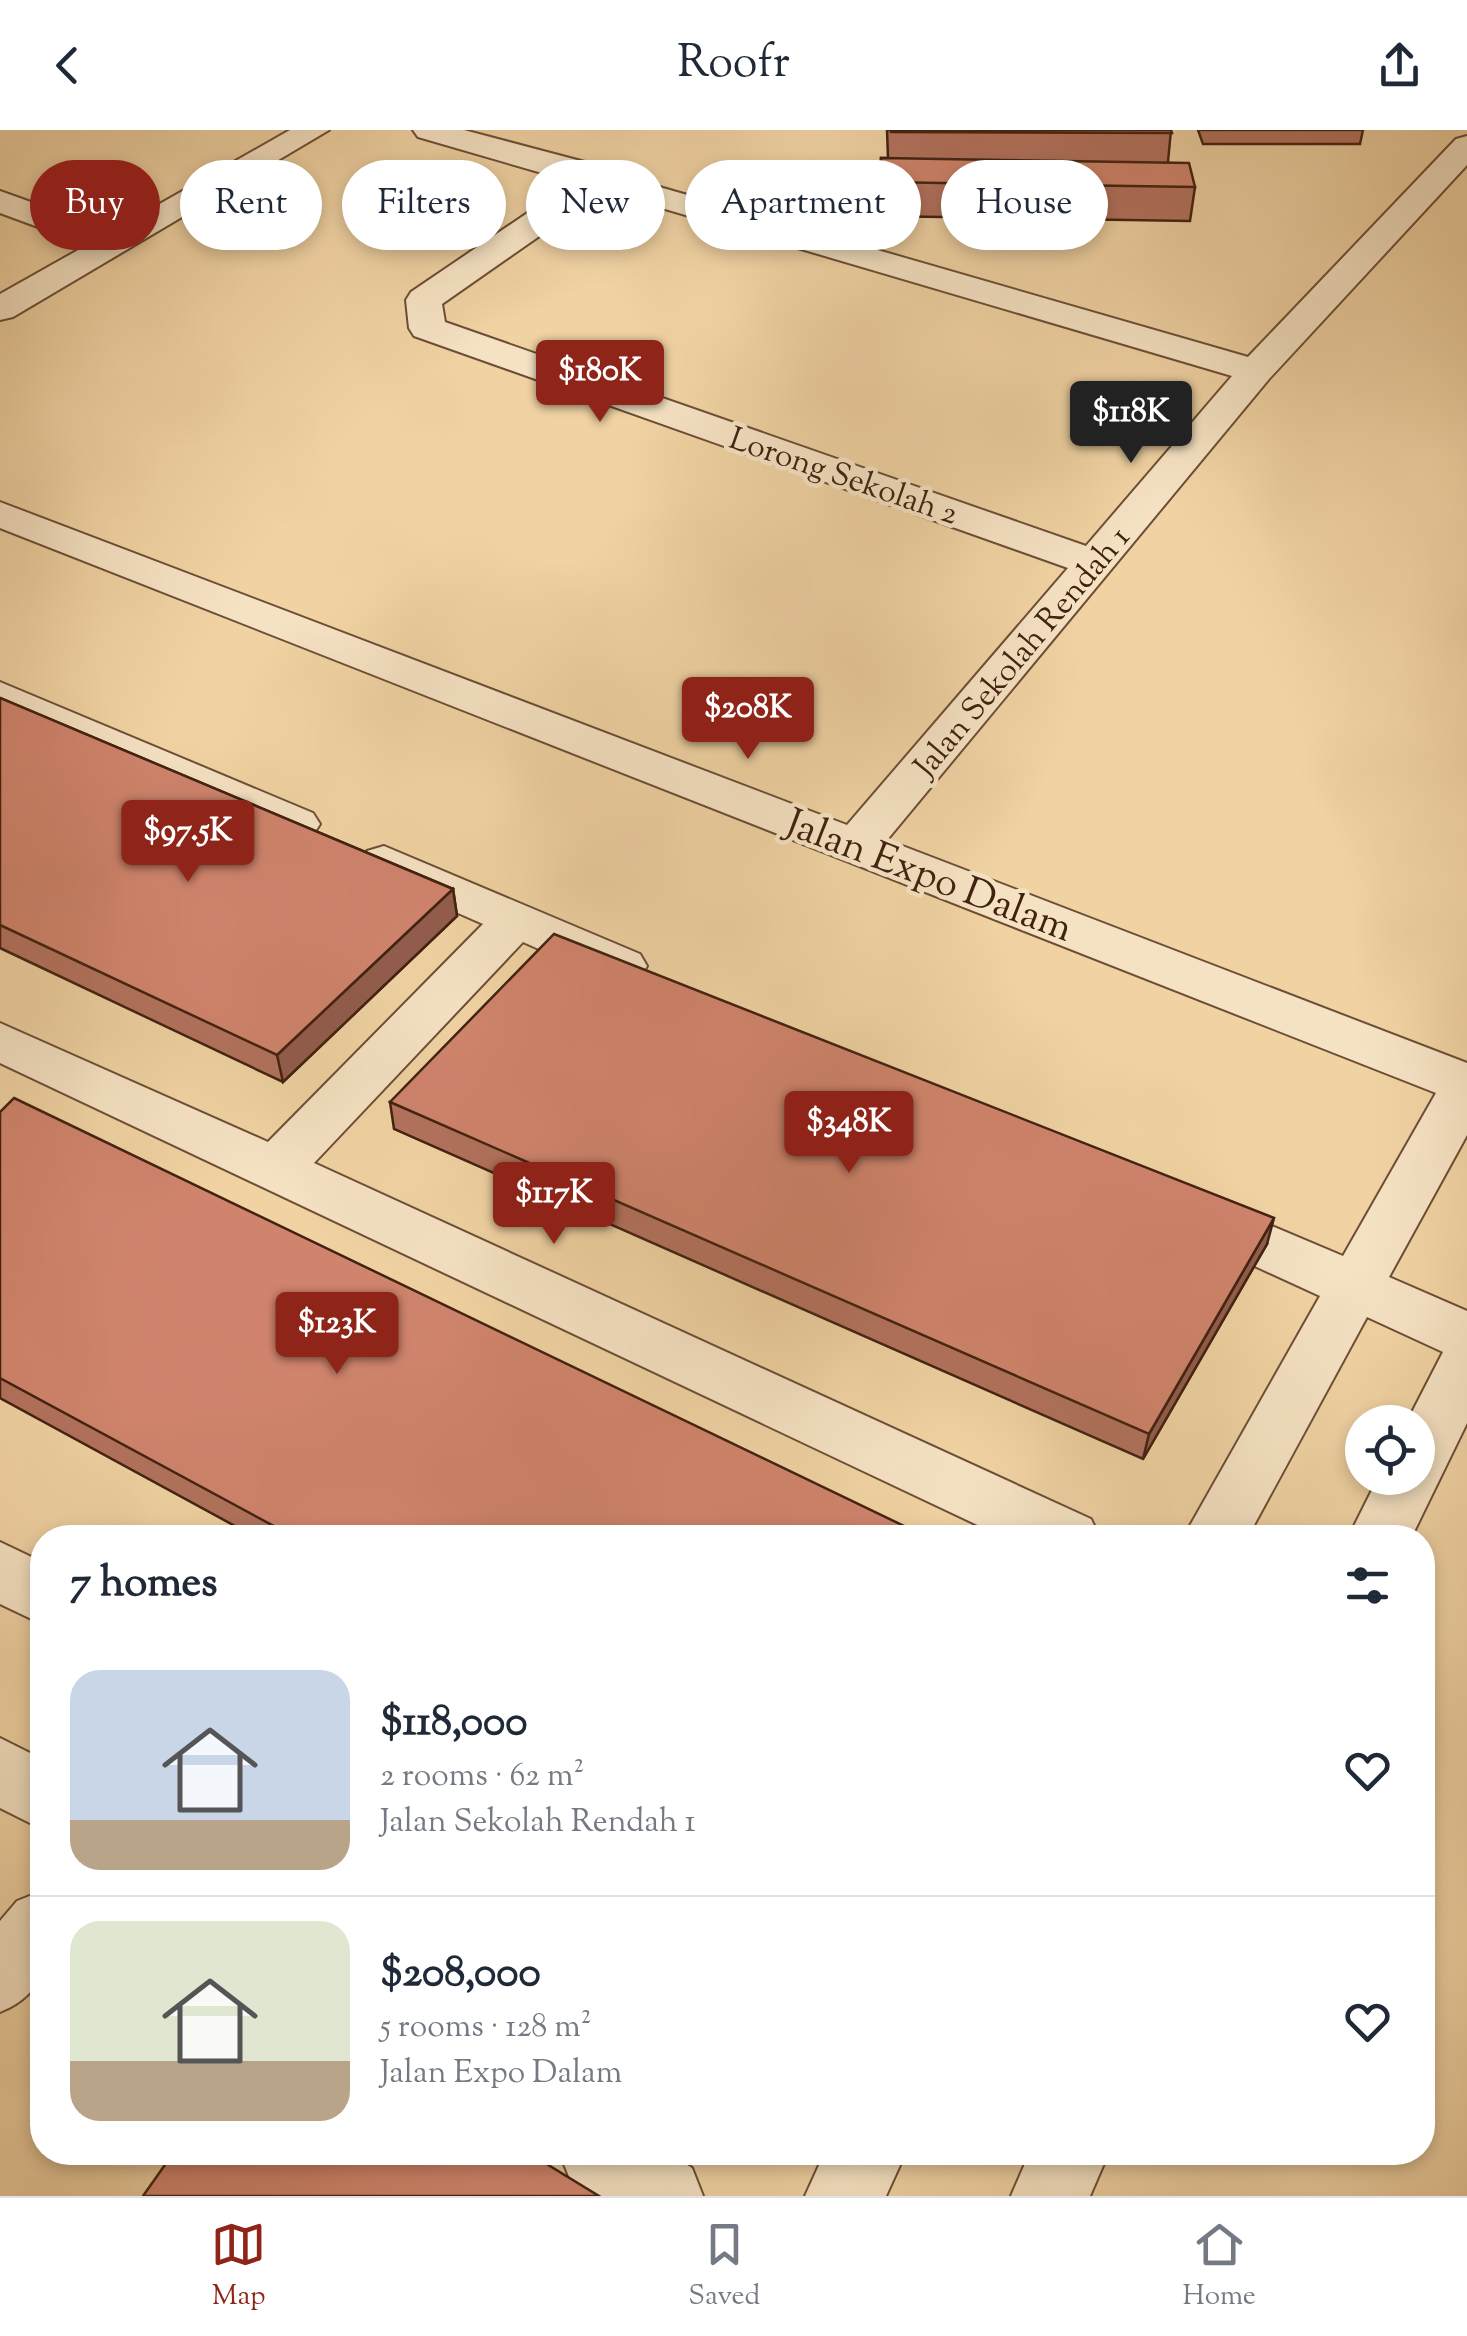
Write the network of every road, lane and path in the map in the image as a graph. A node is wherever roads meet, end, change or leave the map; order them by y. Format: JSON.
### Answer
{"nodes":[{"id":1,"x":313,"y":130,"type":"edge"},
{"id":2,"x":429,"y":130,"type":"edge"},
{"id":3,"x":1462,"y":155,"type":"edge"},
{"id":4,"x":539,"y":160,"type":"edge"},
{"id":5,"x":665,"y":196,"type":"edge"},
{"id":6,"x":0,"y":202,"type":"edge"},
{"id":7,"x":30,"y":213,"type":"edge"},
{"id":8,"x":160,"y":217,"type":"edge"},
{"id":9,"x":526,"y":230,"type":"edge"},
{"id":10,"x":102,"y":250,"type":"edge"},
{"id":11,"x":0,"y":308,"type":"edge"},
{"id":12,"x":1256,"y":371,"type":"junction"},
{"id":13,"x":0,"y":514,"type":"edge"},
{"id":14,"x":1096,"y":564,"type":"junction"},
{"id":15,"x":0,"y":695,"type":"edge"},
{"id":16,"x":857,"y":845,"type":"junction"},
{"id":17,"x":516,"y":920,"type":"junction"},
{"id":18,"x":662,"y":983,"type":"edge"},
{"id":19,"x":0,"y":1041,"type":"edge"},
{"id":20,"x":1467,"y":1085,"type":"edge"},
{"id":21,"x":278,"y":1166,"type":"junction"},
{"id":22,"x":1154,"y":1198,"type":"edge"},
{"id":23,"x":1355,"y":1285,"type":"junction"},
{"id":24,"x":1467,"y":1336,"type":"edge"},
{"id":25,"x":1467,"y":1362,"type":"edge"},
{"id":26,"x":1435,"y":1427,"type":"edge"},
{"id":27,"x":1400,"y":1495,"type":"edge"},
{"id":28,"x":1040,"y":1525,"type":"edge"},
{"id":29,"x":1221,"y":1525,"type":"edge"},
{"id":30,"x":1386,"y":1525,"type":"edge"},
{"id":31,"x":0,"y":1570,"type":"edge"},
{"id":32,"x":30,"y":1589,"type":"edge"},
{"id":33,"x":0,"y":1770,"type":"edge"},
{"id":34,"x":30,"y":1789,"type":"edge"},
{"id":35,"x":30,"y":1940,"type":"edge"},
{"id":36,"x":0,"y":1976,"type":"edge"},
{"id":37,"x":861,"y":2165,"type":"edge"},
{"id":38,"x":1065,"y":2165,"type":"edge"},
{"id":39,"x":844,"y":2196,"type":"edge"},
{"id":40,"x":1050,"y":2196,"type":"edge"}],
"edges":[{"from":1,"to":8,"type":"street"},
{"from":2,"to":4,"type":"street"},
{"from":3,"to":12,"type":"street","name":"Jalan Sekolah Rendah 1"},
{"from":5,"to":12,"type":"street"},
{"from":6,"to":7,"type":"street"},
{"from":9,"to":14,"type":"street","name":"Lorong Sekolah 2"},
{"from":10,"to":11,"type":"street"},
{"from":12,"to":14,"type":"street","name":"Jalan Sekolah Rendah 1"},
{"from":13,"to":16,"type":"street","name":"Jalan Expo Dalam"},
{"from":14,"to":16,"type":"street","name":"Jalan Sekolah Rendah 1"},
{"from":15,"to":17,"type":"street"},
{"from":16,"to":20,"type":"street","name":"Jalan Expo Dalam"},
{"from":17,"to":18,"type":"street"},
{"from":17,"to":21,"type":"street"},
{"from":19,"to":21,"type":"street"},
{"from":20,"to":23,"type":"street"},
{"from":21,"to":28,"type":"street"},
{"from":22,"to":23,"type":"street"},
{"from":23,"to":24,"type":"street"},
{"from":23,"to":29,"type":"street"},
{"from":25,"to":26,"type":"street"},
{"from":27,"to":30,"type":"street"},
{"from":31,"to":32,"type":"street"},
{"from":33,"to":34,"type":"street"},
{"from":35,"to":36,"type":"street"},
{"from":37,"to":39,"type":"street"},
{"from":38,"to":40,"type":"street"}]}
